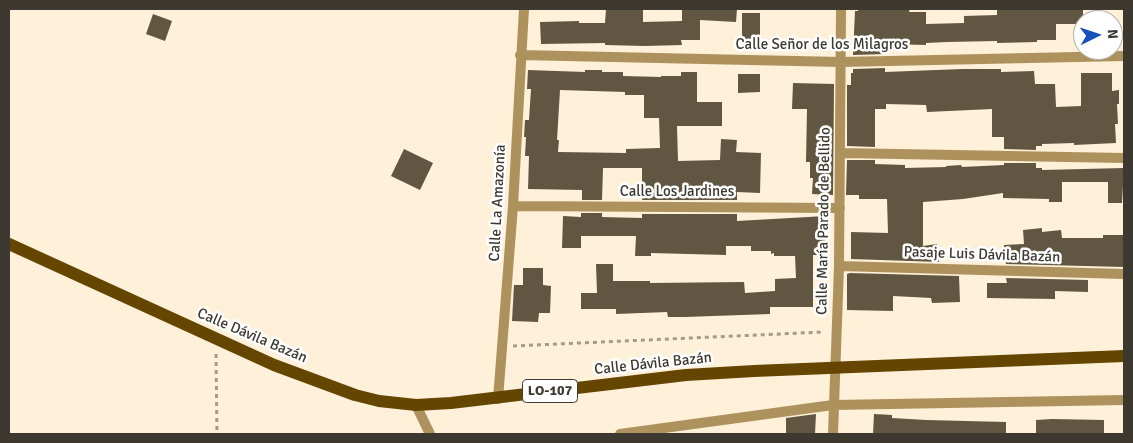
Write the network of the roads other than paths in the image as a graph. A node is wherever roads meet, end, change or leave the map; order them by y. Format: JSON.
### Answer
{"nodes":[{"id":1,"x":524,"y":9,"type":"edge"},
{"id":2,"x":841,"y":9,"type":"edge"},
{"id":3,"x":520,"y":55,"type":"junction"},
{"id":4,"x":1124,"y":56,"type":"edge"},
{"id":5,"x":841,"y":62,"type":"junction"},
{"id":6,"x":840,"y":154,"type":"junction"},
{"id":7,"x":1124,"y":158,"type":"edge"},
{"id":8,"x":514,"y":206,"type":"junction"},
{"id":9,"x":840,"y":208,"type":"junction"},
{"id":10,"x":9,"y":244,"type":"edge"},
{"id":11,"x":840,"y":266,"type":"junction"},
{"id":12,"x":1124,"y":274,"type":"edge"},
{"id":13,"x":1124,"y":356,"type":"edge"},
{"id":14,"x":834,"y":367,"type":"junction"},
{"id":15,"x":498,"y":399,"type":"junction"},
{"id":16,"x":1124,"y":400,"type":"edge"},
{"id":17,"x":416,"y":405,"type":"junction"},
{"id":18,"x":833,"y":405,"type":"junction"},
{"id":19,"x":430,"y":434,"type":"edge"},
{"id":20,"x":620,"y":434,"type":"edge"},
{"id":21,"x":832,"y":434,"type":"edge"}],
"edges":[{"from":1,"to":3,"type":"street","name":"Calle La Amazonía"},
{"from":2,"to":5,"type":"street","name":"Calle María Parado de Bellido"},
{"from":3,"to":5,"type":"street","name":"Calle Señor de los Milagros"},
{"from":3,"to":8,"type":"street","name":"Calle La Amazonía"},
{"from":4,"to":5,"type":"street","name":"Calle Señor de los Milagros"},
{"from":5,"to":6,"type":"street","name":"Calle María Parado de Bellido"},
{"from":6,"to":7,"type":"street"},
{"from":6,"to":9,"type":"street","name":"Calle María Parado de Bellido"},
{"from":8,"to":9,"type":"street","name":"Calle Los Jardines"},
{"from":8,"to":15,"type":"street","name":"Calle La Amazonía"},
{"from":9,"to":11,"type":"street","name":"Calle María Parado de Bellido"},
{"from":10,"to":17,"type":"main road","name":"Calle Dávila Bazán","number":"LO-107"},
{"from":11,"to":12,"type":"street","name":"Pasaje Luis Dávila Bazán"},
{"from":11,"to":14,"type":"street","name":"Calle María Parado de Bellido"},
{"from":13,"to":14,"type":"main road","name":"Calle Dávila Bazán","number":"LO-107"},
{"from":14,"to":15,"type":"main road","name":"Calle Dávila Bazán","number":"LO-107"},
{"from":14,"to":18,"type":"street","name":"Calle María Parado de Bellido"},
{"from":15,"to":17,"type":"main road","name":"Calle Dávila Bazán","number":"LO-107"},
{"from":16,"to":18,"type":"street"},
{"from":17,"to":19,"type":"street"},
{"from":18,"to":20,"type":"street"},
{"from":18,"to":21,"type":"street","name":"Calle María Parado de Bellido"}]}
